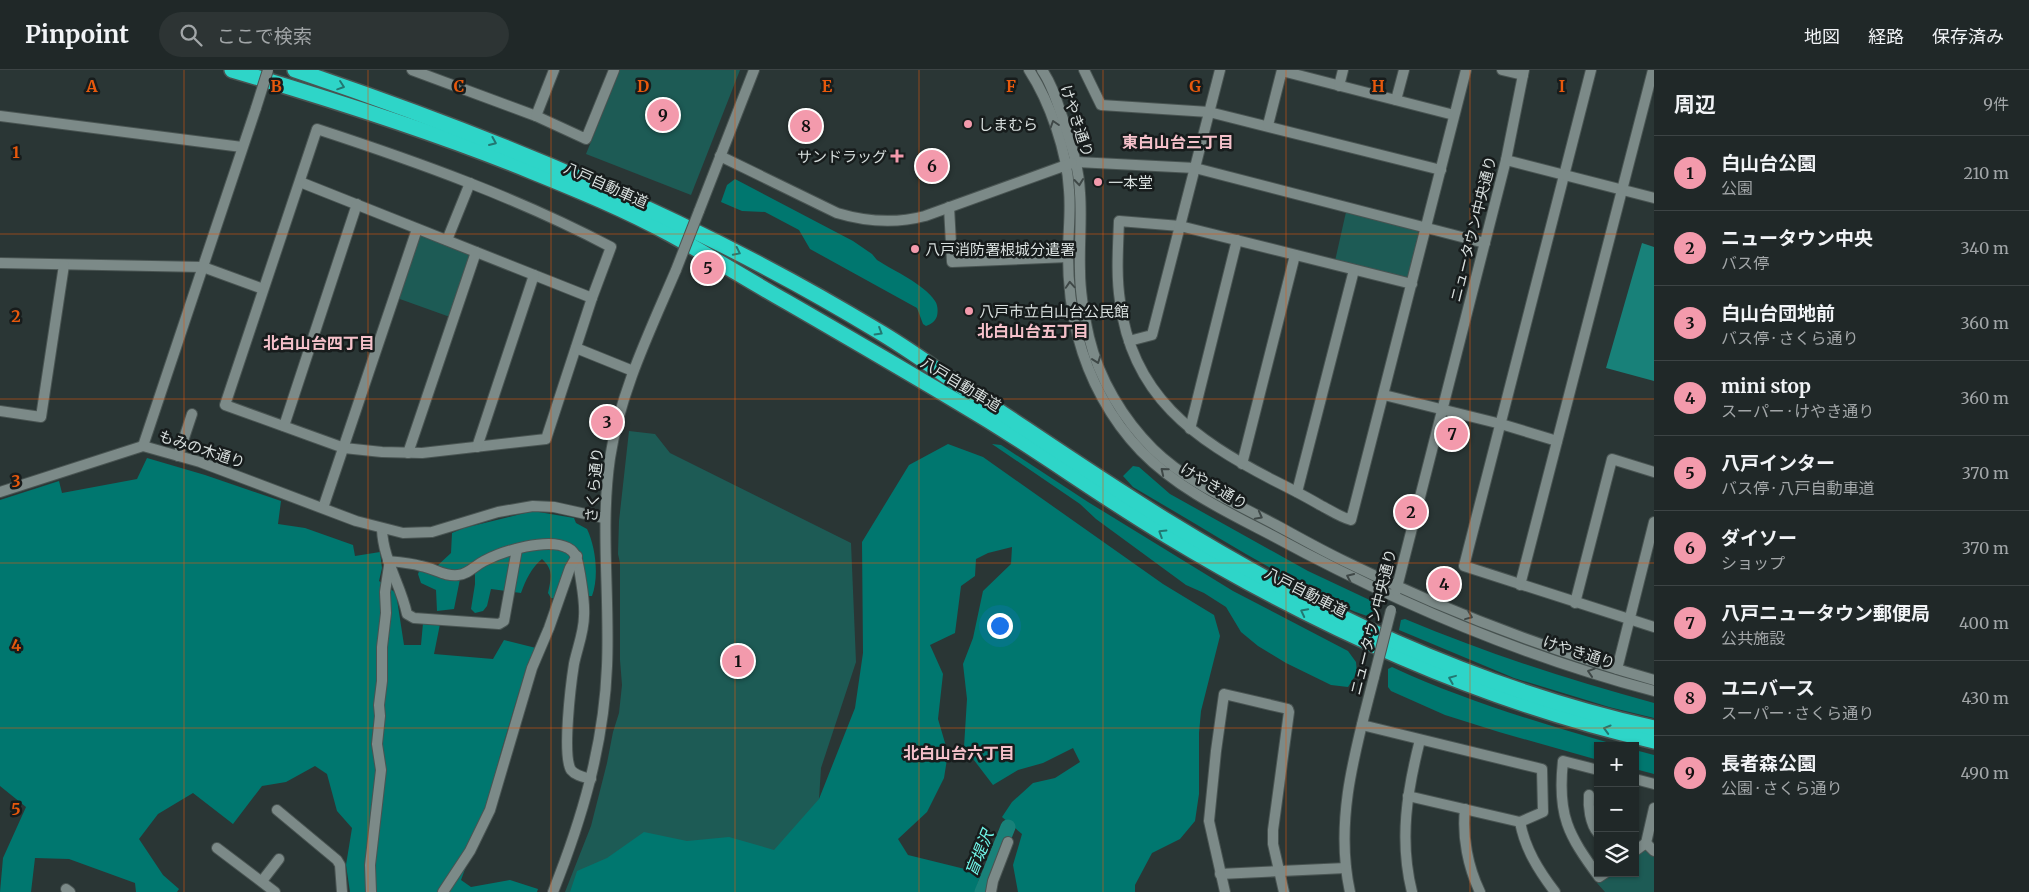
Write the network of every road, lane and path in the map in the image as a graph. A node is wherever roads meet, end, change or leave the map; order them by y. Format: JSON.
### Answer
{"nodes":[{"id":1,"x":268,"y":70,"type":"edge"},
{"id":2,"x":295,"y":70,"type":"edge"},
{"id":3,"x":412,"y":70,"type":"edge"},
{"id":4,"x":554,"y":70,"type":"edge"},
{"id":5,"x":614,"y":70,"type":"edge"},
{"id":6,"x":754,"y":70,"type":"edge"},
{"id":7,"x":1029,"y":70,"type":"edge"},
{"id":8,"x":1042,"y":70,"type":"edge"},
{"id":9,"x":1084,"y":70,"type":"edge"},
{"id":10,"x":1220,"y":70,"type":"edge"},
{"id":11,"x":1343,"y":70,"type":"edge"},
{"id":12,"x":1404,"y":70,"type":"edge"},
{"id":13,"x":1466,"y":70,"type":"edge"},
{"id":14,"x":1502,"y":70,"type":"edge"},
{"id":15,"x":1591,"y":70,"type":"edge"},
{"id":16,"x":1653,"y":70,"type":"edge"},
{"id":17,"x":234,"y":71,"type":"edge"},
{"id":18,"x":1282,"y":71,"type":"edge"},
{"id":19,"x":1524,"y":73,"type":"edge"},
{"id":20,"x":1339,"y":86,"type":"junction"},
{"id":21,"x":1396,"y":100,"type":"junction"},
{"id":22,"x":1209,"y":112,"type":"junction"},
{"id":23,"x":1454,"y":115,"type":"junction"},
{"id":24,"x":0,"y":116,"type":"edge"},
{"id":25,"x":536,"y":116,"type":"junction"},
{"id":26,"x":1268,"y":125,"type":"junction"},
{"id":27,"x":242,"y":147,"type":"junction"},
{"id":28,"x":720,"y":156,"type":"junction"},
{"id":29,"x":1506,"y":160,"type":"junction"},
{"id":30,"x":1077,"y":162,"type":"junction"},
{"id":31,"x":1066,"y":164,"type":"junction"},
{"id":32,"x":1195,"y":168,"type":"junction"},
{"id":33,"x":1441,"y":170,"type":"junction"},
{"id":34,"x":1565,"y":175,"type":"junction"},
{"id":35,"x":300,"y":182,"type":"junction"},
{"id":36,"x":470,"y":183,"type":"junction"},
{"id":37,"x":1622,"y":191,"type":"junction"},
{"id":38,"x":1654,"y":198,"type":"edge"},
{"id":39,"x":357,"y":204,"type":"junction"},
{"id":40,"x":949,"y":207,"type":"junction"},
{"id":41,"x":1180,"y":226,"type":"junction"},
{"id":42,"x":1426,"y":227,"type":"junction"},
{"id":43,"x":417,"y":229,"type":"junction"},
{"id":44,"x":447,"y":240,"type":"junction"},
{"id":45,"x":1237,"y":240,"type":"junction"},
{"id":46,"x":1485,"y":243,"type":"junction"},
{"id":47,"x":476,"y":252,"type":"junction"},
{"id":48,"x":1295,"y":255,"type":"junction"},
{"id":49,"x":1068,"y":257,"type":"junction"},
{"id":50,"x":0,"y":263,"type":"edge"},
{"id":51,"x":64,"y":265,"type":"junction"},
{"id":52,"x":203,"y":267,"type":"junction"},
{"id":53,"x":1354,"y":270,"type":"junction"},
{"id":54,"x":534,"y":275,"type":"junction"},
{"id":55,"x":1412,"y":284,"type":"junction"},
{"id":56,"x":263,"y":289,"type":"junction"},
{"id":57,"x":592,"y":298,"type":"junction"},
{"id":58,"x":1129,"y":340,"type":"junction"},
{"id":59,"x":576,"y":348,"type":"junction"},
{"id":60,"x":633,"y":371,"type":"junction"},
{"id":61,"x":1384,"y":395,"type":"junction"},
{"id":62,"x":1443,"y":410,"type":"junction"},
{"id":63,"x":0,"y":411,"type":"edge"},
{"id":64,"x":192,"y":414,"type":"dead end"},
{"id":65,"x":1501,"y":424,"type":"junction"},
{"id":66,"x":284,"y":426,"type":"junction"},
{"id":67,"x":1190,"y":429,"type":"junction"},
{"id":68,"x":1557,"y":441,"type":"junction"},
{"id":69,"x":143,"y":446,"type":"junction"},
{"id":70,"x":477,"y":447,"type":"junction"},
{"id":71,"x":344,"y":448,"type":"junction"},
{"id":72,"x":408,"y":453,"type":"junction"},
{"id":73,"x":178,"y":456,"type":"junction"},
{"id":74,"x":1242,"y":464,"type":"junction"},
{"id":75,"x":1654,"y":472,"type":"edge"},
{"id":76,"x":0,"y":492,"type":"edge"},
{"id":77,"x":1297,"y":492,"type":"junction"},
{"id":78,"x":323,"y":508,"type":"junction"},
{"id":79,"x":604,"y":518,"type":"junction"},
{"id":80,"x":1654,"y":522,"type":"edge"},
{"id":81,"x":382,"y":529,"type":"junction"},
{"id":82,"x":517,"y":549,"type":"junction"},
{"id":83,"x":577,"y":556,"type":"junction"},
{"id":84,"x":388,"y":563,"type":"junction"},
{"id":85,"x":1520,"y":585,"type":"junction"},
{"id":86,"x":1397,"y":587,"type":"junction"},
{"id":87,"x":1394,"y":597,"type":"junction"},
{"id":88,"x":1575,"y":603,"type":"junction"},
{"id":89,"x":1629,"y":620,"type":"junction"},
{"id":90,"x":1654,"y":627,"type":"edge"},
{"id":91,"x":1617,"y":669,"type":"junction"},
{"id":92,"x":1654,"y":680,"type":"edge"},
{"id":93,"x":1654,"y":691,"type":"edge"},
{"id":94,"x":1362,"y":725,"type":"junction"},
{"id":95,"x":1654,"y":728,"type":"edge"},
{"id":96,"x":1420,"y":740,"type":"junction"},
{"id":97,"x":1654,"y":741,"type":"edge"},
{"id":98,"x":1594,"y":769,"type":"edge"},
{"id":99,"x":592,"y":779,"type":"junction"},
{"id":100,"x":1639,"y":780,"type":"edge"},
{"id":101,"x":1654,"y":784,"type":"edge"},
{"id":102,"x":1589,"y":795,"type":"dead end"},
{"id":103,"x":1408,"y":796,"type":"junction"},
{"id":104,"x":1654,"y":808,"type":"edge"},
{"id":105,"x":1466,"y":809,"type":"junction"},
{"id":106,"x":277,"y":810,"type":"dead end"},
{"id":107,"x":1520,"y":822,"type":"junction"},
{"id":108,"x":1597,"y":832,"type":"edge"},
{"id":109,"x":1008,"y":842,"type":"dead end"},
{"id":110,"x":1646,"y":843,"type":"junction"},
{"id":111,"x":218,"y":848,"type":"dead end"},
{"id":112,"x":1639,"y":848,"type":"edge"},
{"id":113,"x":1654,"y":851,"type":"edge"},
{"id":114,"x":279,"y":859,"type":"dead end"},
{"id":115,"x":1346,"y":868,"type":"junction"},
{"id":116,"x":1594,"y":870,"type":"edge"},
{"id":117,"x":1279,"y":871,"type":"junction"},
{"id":118,"x":1220,"y":874,"type":"junction"},
{"id":119,"x":262,"y":882,"type":"junction"},
{"id":120,"x":275,"y":892,"type":"edge"},
{"id":121,"x":342,"y":892,"type":"edge"},
{"id":122,"x":371,"y":892,"type":"edge"},
{"id":123,"x":443,"y":892,"type":"edge"},
{"id":124,"x":553,"y":892,"type":"edge"},
{"id":125,"x":990,"y":892,"type":"edge"},
{"id":126,"x":1225,"y":892,"type":"edge"},
{"id":127,"x":1284,"y":892,"type":"edge"},
{"id":128,"x":1350,"y":892,"type":"edge"},
{"id":129,"x":1412,"y":892,"type":"edge"},
{"id":130,"x":1480,"y":892,"type":"edge"},
{"id":131,"x":1555,"y":892,"type":"edge"}],
"edges":[{"from":1,"to":27,"type":"street","name":"もみの木通り","bridge":true},
{"from":2,"to":95,"type":"highway","name":"八戸自動車道","one_way":true},
{"from":3,"to":25,"type":"street"},
{"from":4,"to":25,"type":"street"},
{"from":5,"to":25,"type":"street"},
{"from":6,"to":28,"type":"street","name":"さくら通り"},
{"from":31,"to":7,"type":"street","name":"けやき通り","one_way":true},
{"from":8,"to":30,"type":"street","name":"けやき通り"},
{"from":9,"to":22,"type":"street"},
{"from":10,"to":22,"type":"street"},
{"from":11,"to":20,"type":"street"},
{"from":12,"to":21,"type":"street"},
{"from":13,"to":23,"type":"street"},
{"from":14,"to":19,"type":"street"},
{"from":15,"to":34,"type":"street"},
{"from":16,"to":37,"type":"street"},
{"from":97,"to":17,"type":"highway","name":"八戸自動車道","one_way":true},
{"from":18,"to":20,"type":"street"},
{"from":18,"to":26,"type":"street"},
{"from":19,"to":29,"type":"street","name":"ニュータウン中央通り"},
{"from":20,"to":21,"type":"street"},
{"from":21,"to":23,"type":"street"},
{"from":22,"to":26,"type":"street"},
{"from":22,"to":32,"type":"street"},
{"from":23,"to":33,"type":"street"},
{"from":24,"to":27,"type":"street"},
{"from":26,"to":33,"type":"street"},
{"from":27,"to":52,"type":"street","name":"もみの木通り"},
{"from":28,"to":40,"type":"street"},
{"from":28,"to":60,"type":"street","name":"さくら通り","bridge":true},
{"from":29,"to":34,"type":"street"},
{"from":29,"to":46,"type":"street","name":"ニュータウン中央通り"},
{"from":30,"to":31,"type":"street"},
{"from":30,"to":32,"type":"street"},
{"from":30,"to":86,"type":"street","name":"けやき通り","one_way":true},
{"from":31,"to":40,"type":"street"},
{"from":31,"to":49,"type":"street","name":"けやき通り"},
{"from":32,"to":41,"type":"street"},
{"from":32,"to":42,"type":"street"},
{"from":33,"to":42,"type":"street"},
{"from":34,"to":37,"type":"street"},
{"from":34,"to":65,"type":"street"},
{"from":35,"to":36,"type":"street"},
{"from":35,"to":39,"type":"street"},
{"from":35,"to":56,"type":"street"},
{"from":36,"to":44,"type":"street"},
{"from":36,"to":57,"type":"street"},
{"from":37,"to":38,"type":"street"},
{"from":37,"to":68,"type":"street"},
{"from":39,"to":43,"type":"street"},
{"from":39,"to":66,"type":"street"},
{"from":40,"to":49,"type":"street"},
{"from":41,"to":45,"type":"street"},
{"from":41,"to":58,"type":"street"},
{"from":41,"to":58,"type":"street"},
{"from":42,"to":46,"type":"street"},
{"from":42,"to":55,"type":"street"},
{"from":43,"to":44,"type":"street"},
{"from":43,"to":71,"type":"street"},
{"from":44,"to":47,"type":"street"},
{"from":45,"to":48,"type":"street"},
{"from":45,"to":67,"type":"street"},
{"from":46,"to":62,"type":"street","name":"ニュータウン中央通り"},
{"from":47,"to":54,"type":"street"},
{"from":47,"to":72,"type":"street"},
{"from":48,"to":53,"type":"street"},
{"from":48,"to":74,"type":"street"},
{"from":87,"to":49,"type":"street","name":"けやき通り","one_way":true},
{"from":50,"to":51,"type":"street"},
{"from":51,"to":52,"type":"street"},
{"from":51,"to":63,"type":"street"},
{"from":52,"to":56,"type":"street"},
{"from":52,"to":69,"type":"street","name":"もみの木通り"},
{"from":53,"to":55,"type":"street"},
{"from":53,"to":77,"type":"street"},
{"from":54,"to":57,"type":"street"},
{"from":54,"to":70,"type":"street"},
{"from":55,"to":61,"type":"street"},
{"from":56,"to":66,"type":"street"},
{"from":57,"to":59,"type":"street"},
{"from":58,"to":67,"type":"street"},
{"from":59,"to":60,"type":"street"},
{"from":59,"to":70,"type":"street"},
{"from":60,"to":79,"type":"street","name":"さくら通り"},
{"from":61,"to":62,"type":"street"},
{"from":61,"to":77,"type":"street"},
{"from":62,"to":65,"type":"street"},
{"from":62,"to":86,"type":"street","name":"ニュータウン中央通り"},
{"from":64,"to":73,"type":"street"},
{"from":65,"to":68,"type":"street"},
{"from":65,"to":85,"type":"street"},
{"from":66,"to":71,"type":"street"},
{"from":67,"to":74,"type":"street"},
{"from":68,"to":85,"type":"street"},
{"from":69,"to":73,"type":"street","name":"もみの木通り"},
{"from":69,"to":76,"type":"street"},
{"from":70,"to":72,"type":"street"},
{"from":71,"to":72,"type":"street"},
{"from":71,"to":78,"type":"street"},
{"from":73,"to":78,"type":"street","name":"もみの木通り"},
{"from":74,"to":77,"type":"street"},
{"from":75,"to":88,"type":"street"},
{"from":78,"to":81,"type":"street","name":"もみの木通り"},
{"from":79,"to":81,"type":"street","name":"もみの木通り"},
{"from":79,"to":99,"type":"street","name":"さくら通り"},
{"from":80,"to":89,"type":"street"},
{"from":81,"to":84,"type":"street"},
{"from":82,"to":83,"type":"street"},
{"from":82,"to":84,"type":"street"},
{"from":82,"to":84,"type":"street"},
{"from":83,"to":99,"type":"street"},
{"from":83,"to":123,"type":"street"},
{"from":84,"to":122,"type":"street"},
{"from":85,"to":88,"type":"street"},
{"from":86,"to":87,"type":"street","name":"ニュータウン中央通り"},
{"from":86,"to":91,"type":"street","name":"けやき通り","one_way":true},
{"from":93,"to":87,"type":"street","name":"けやき通り","one_way":true},
{"from":87,"to":94,"type":"street","name":"ニュータウン中央通り","bridge":true},
{"from":88,"to":89,"type":"street"},
{"from":89,"to":90,"type":"street"},
{"from":89,"to":91,"type":"street"},
{"from":91,"to":92,"type":"street","name":"けやき通り"},
{"from":94,"to":96,"type":"street"},
{"from":94,"to":115,"type":"street","name":"ニュータウン中央通り"},
{"from":96,"to":103,"type":"street"},
{"from":96,"to":107,"type":"street"},
{"from":98,"to":116,"type":"street"},
{"from":99,"to":124,"type":"street","name":"さくら通り"},
{"from":100,"to":101,"type":"street"},
{"from":102,"to":108,"type":"street"},
{"from":103,"to":105,"type":"street"},
{"from":103,"to":129,"type":"street"},
{"from":104,"to":110,"type":"street"},
{"from":105,"to":107,"type":"street"},
{"from":105,"to":130,"type":"street"},
{"from":106,"to":121,"type":"street"},
{"from":107,"to":131,"type":"street"},
{"from":109,"to":125,"type":"street"},
{"from":110,"to":112,"type":"street"},
{"from":110,"to":113,"type":"street"},
{"from":111,"to":119,"type":"street"},
{"from":114,"to":119,"type":"street"},
{"from":115,"to":117,"type":"street"},
{"from":115,"to":128,"type":"street","name":"ニュータウン中央通り"},
{"from":117,"to":118,"type":"street"},
{"from":117,"to":118,"type":"street"},
{"from":117,"to":127,"type":"street"},
{"from":118,"to":126,"type":"street"},
{"from":119,"to":120,"type":"street"}]}
